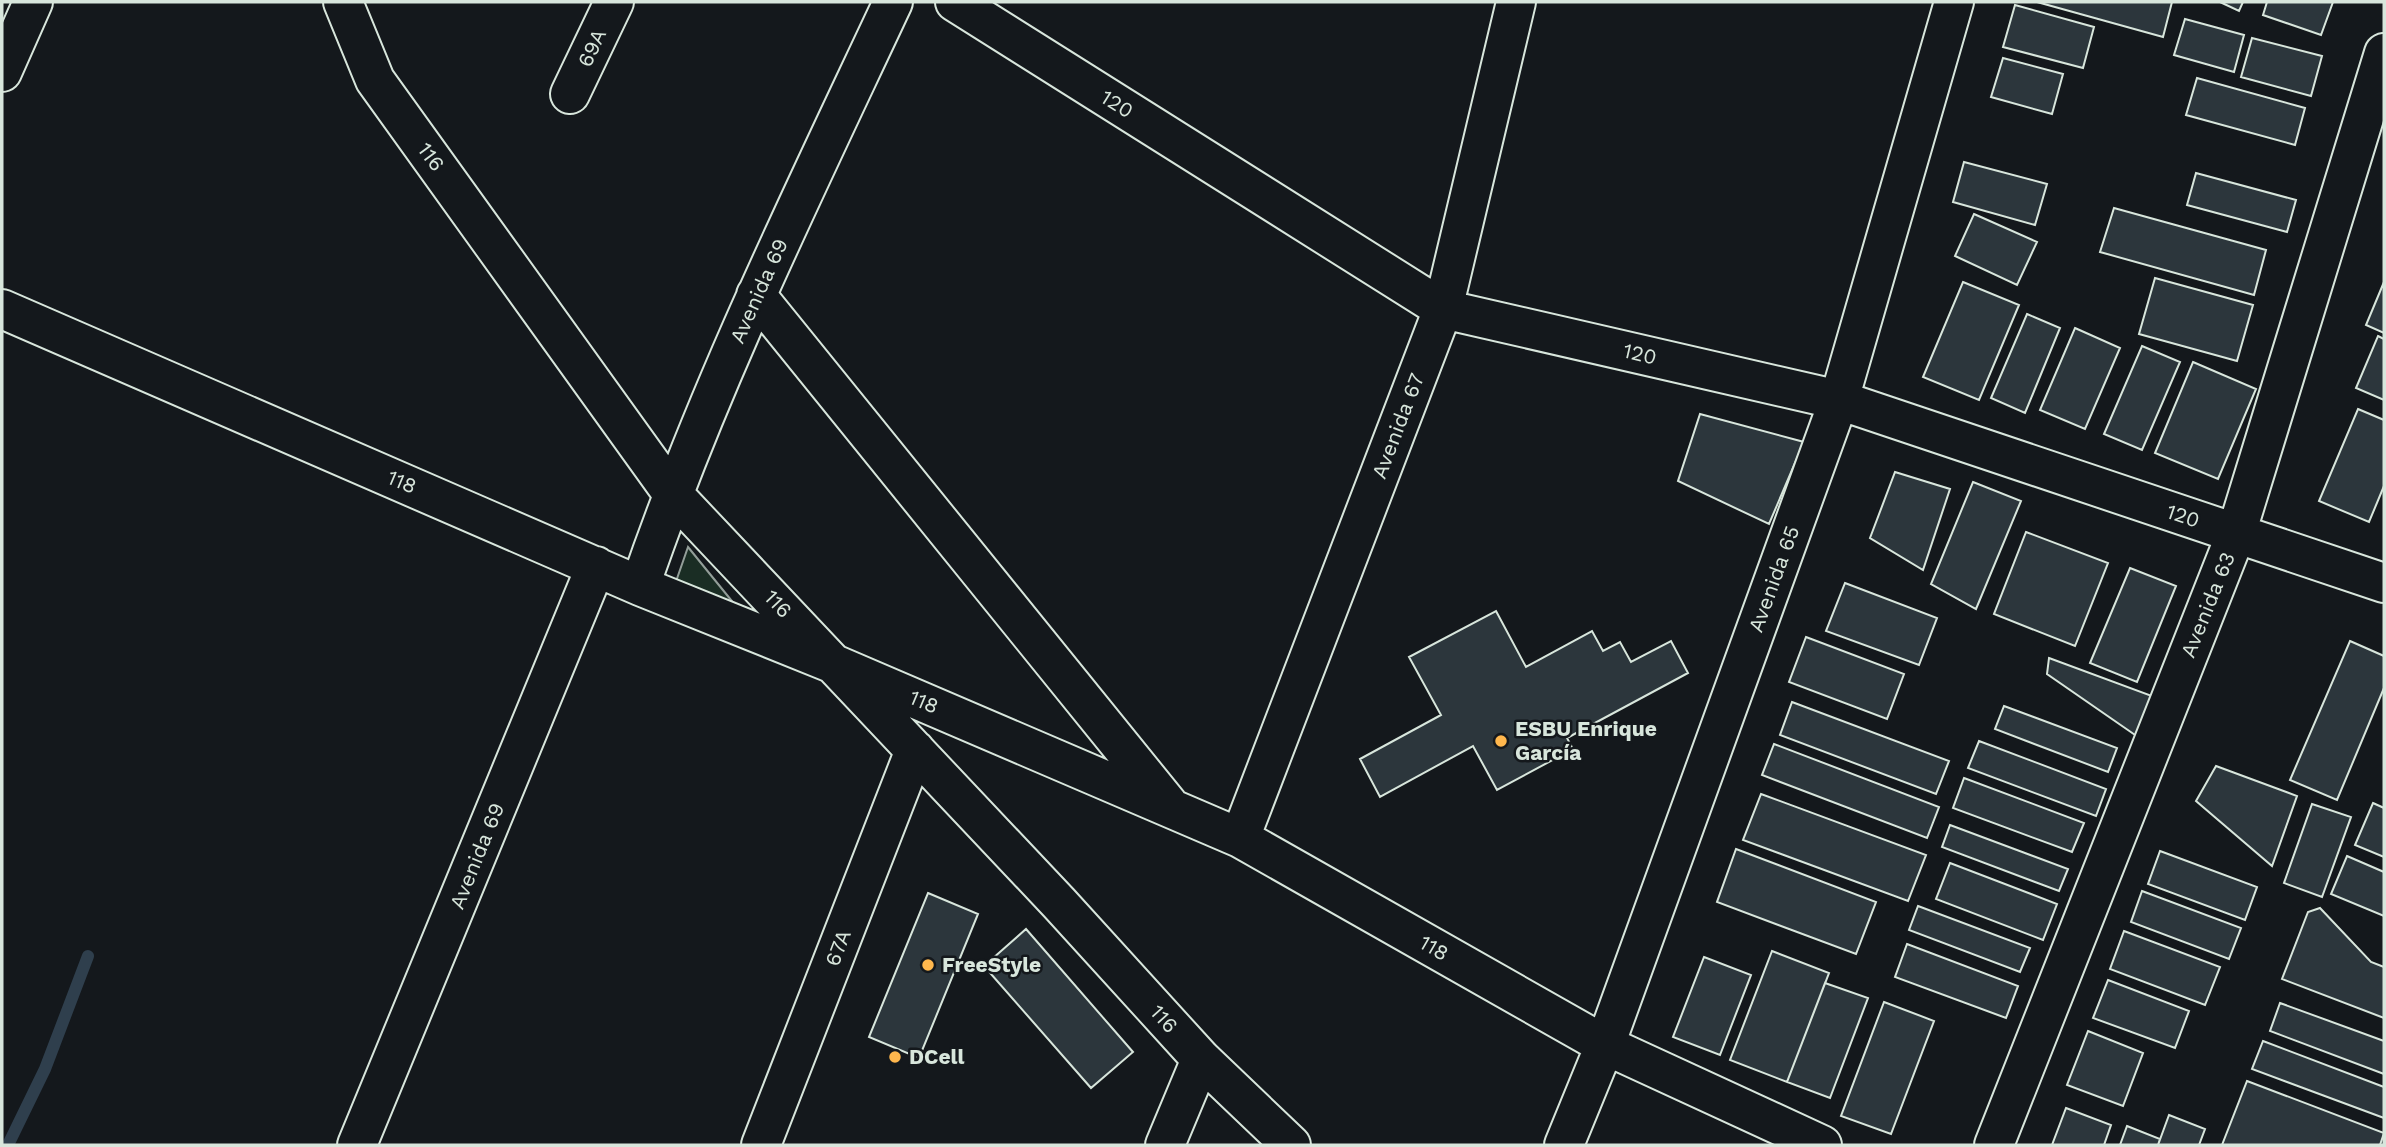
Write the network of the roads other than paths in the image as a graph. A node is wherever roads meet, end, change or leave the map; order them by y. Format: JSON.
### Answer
{"nodes":[{"id":1,"x":33,"y":2,"type":"edge"},
{"id":2,"x":343,"y":2,"type":"edge"},
{"id":3,"x":614,"y":2,"type":"edge"},
{"id":4,"x":893,"y":2,"type":"edge"},
{"id":5,"x":955,"y":2,"type":"edge"},
{"id":6,"x":1516,"y":2,"type":"edge"},
{"id":7,"x":1954,"y":2,"type":"edge"},
{"id":8,"x":2384,"y":52,"type":"edge"},
{"id":9,"x":2,"y":72,"type":"edge"},
{"id":10,"x":570,"y":94,"type":"dead end"},
{"id":11,"x":756,"y":295,"type":"junction"},
{"id":12,"x":2,"y":309,"type":"edge"},
{"id":13,"x":1443,"y":309,"type":"junction"},
{"id":14,"x":1839,"y":400,"type":"junction"},
{"id":15,"x":672,"y":493,"type":"junction"},
{"id":16,"x":2236,"y":534,"type":"junction"},
{"id":17,"x":596,"y":566,"type":"junction"},
{"id":18,"x":2384,"y":583,"type":"edge"},
{"id":19,"x":640,"y":586,"type":"junction"},
{"id":20,"x":834,"y":664,"type":"junction"},
{"id":21,"x":915,"y":750,"type":"junction"},
{"id":22,"x":1171,"y":808,"type":"junction"},
{"id":23,"x":1240,"y":838,"type":"junction"},
{"id":24,"x":1605,"y":1045,"type":"junction"},
{"id":25,"x":1200,"y":1059,"type":"junction"},
{"id":26,"x":357,"y":1145,"type":"edge"},
{"id":27,"x":761,"y":1145,"type":"edge"},
{"id":28,"x":1165,"y":1145,"type":"edge"},
{"id":29,"x":1291,"y":1145,"type":"edge"},
{"id":30,"x":1564,"y":1145,"type":"edge"},
{"id":31,"x":1822,"y":1145,"type":"edge"},
{"id":32,"x":1994,"y":1145,"type":"edge"}],
"edges":[{"from":1,"to":9,"type":"street"},
{"from":2,"to":15,"type":"street","name":"116"},
{"from":3,"to":10,"type":"street","name":"69A"},
{"from":4,"to":11,"type":"street","name":"Avenida 69"},
{"from":5,"to":13,"type":"street","name":"120"},
{"from":6,"to":13,"type":"street","name":"Avenida 67"},
{"from":7,"to":14,"type":"street","name":"Avenida 65"},
{"from":8,"to":16,"type":"street","name":"Avenida 63"},
{"from":11,"to":15,"type":"street","name":"Avenida 69"},
{"from":11,"to":22,"type":"street"},
{"from":12,"to":17,"type":"street","name":"118"},
{"from":13,"to":14,"type":"street","name":"120"},
{"from":13,"to":23,"type":"street","name":"Avenida 67"},
{"from":14,"to":16,"type":"street","name":"120"},
{"from":14,"to":24,"type":"street","name":"Avenida 65"},
{"from":15,"to":19,"type":"street","name":"Avenida 69"},
{"from":15,"to":20,"type":"street","name":"116"},
{"from":16,"to":18,"type":"street","name":"120"},
{"from":16,"to":32,"type":"street","name":"Avenida 63"},
{"from":17,"to":19,"type":"street","name":"118"},
{"from":17,"to":26,"type":"street","name":"Avenida 69"},
{"from":19,"to":20,"type":"street","name":"118"},
{"from":20,"to":21,"type":"street","name":"116"},
{"from":20,"to":22,"type":"street","name":"118"},
{"from":21,"to":25,"type":"street","name":"116"},
{"from":21,"to":27,"type":"street","name":"67A"},
{"from":22,"to":23,"type":"street","name":"118"},
{"from":23,"to":24,"type":"street","name":"118"},
{"from":24,"to":30,"type":"street","name":"Avenida 65"},
{"from":24,"to":31,"type":"street","name":"118"},
{"from":25,"to":28,"type":"street"},
{"from":25,"to":29,"type":"street","name":"116"}]}
